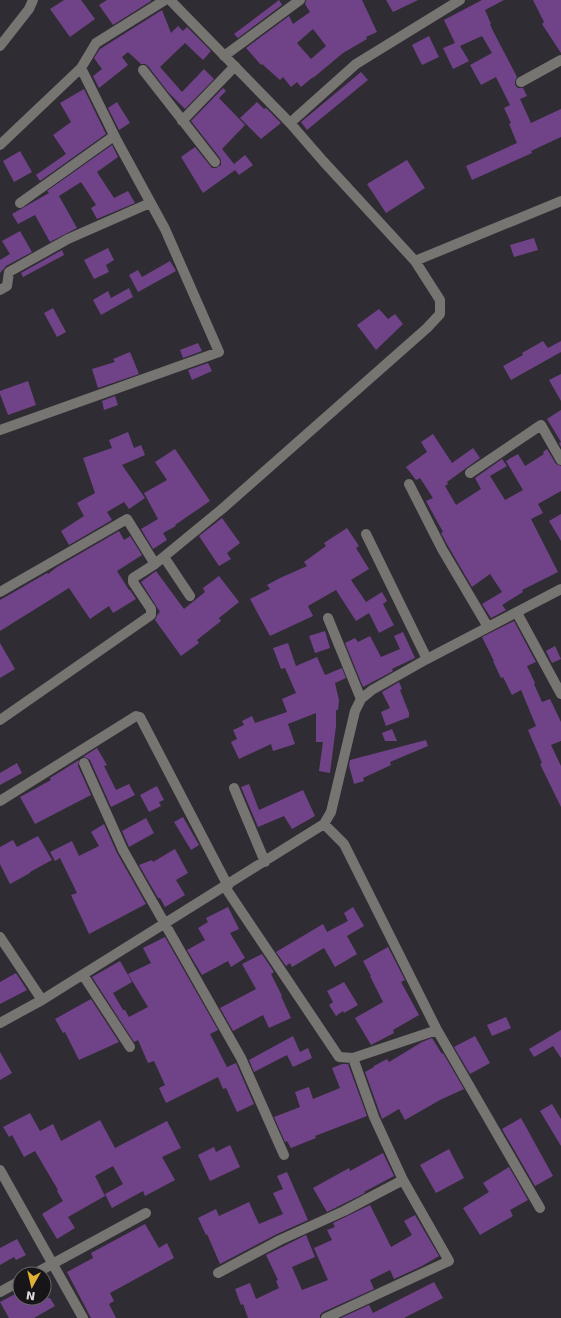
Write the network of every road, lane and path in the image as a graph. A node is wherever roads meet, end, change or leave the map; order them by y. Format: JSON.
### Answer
{"nodes":[{"id":1,"x":33,"y":0,"type":"edge"},
{"id":2,"x":165,"y":0,"type":"edge"},
{"id":3,"x":170,"y":0,"type":"edge"},
{"id":4,"x":300,"y":0,"type":"edge"},
{"id":5,"x":460,"y":0,"type":"edge"},
{"id":6,"x":0,"y":46,"type":"edge"},
{"id":7,"x":224,"y":56,"type":"junction"},
{"id":8,"x":561,"y":60,"type":"edge"},
{"id":9,"x":234,"y":66,"type":"junction"},
{"id":10,"x":80,"y":68,"type":"junction"},
{"id":11,"x":143,"y":70,"type":"dead end"},
{"id":12,"x":521,"y":82,"type":"dead end"},
{"id":13,"x":182,"y":121,"type":"junction"},
{"id":14,"x":290,"y":123,"type":"junction"},
{"id":15,"x":114,"y":136,"type":"junction"},
{"id":16,"x":0,"y":145,"type":"edge"},
{"id":17,"x":215,"y":162,"type":"dead end"},
{"id":18,"x":561,"y":201,"type":"edge"},
{"id":19,"x":20,"y":203,"type":"dead end"},
{"id":20,"x":150,"y":203,"type":"junction"},
{"id":21,"x":415,"y":261,"type":"junction"},
{"id":22,"x":0,"y":290,"type":"edge"},
{"id":23,"x":0,"y":430,"type":"edge"},
{"id":24,"x":561,"y":460,"type":"edge"},
{"id":25,"x":470,"y":473,"type":"dead end"},
{"id":26,"x":408,"y":484,"type":"dead end"},
{"id":27,"x":366,"y":534,"type":"dead end"},
{"id":28,"x":164,"y":556,"type":"junction"},
{"id":29,"x":155,"y":564,"type":"junction"},
{"id":30,"x":561,"y":589,"type":"edge"},
{"id":31,"x":0,"y":592,"type":"edge"},
{"id":32,"x":190,"y":596,"type":"dead end"},
{"id":33,"x":517,"y":613,"type":"junction"},
{"id":34,"x":328,"y":618,"type":"dead end"},
{"id":35,"x":488,"y":627,"type":"junction"},
{"id":36,"x":427,"y":659,"type":"junction"},
{"id":37,"x":561,"y":694,"type":"edge"},
{"id":38,"x":362,"y":699,"type":"junction"},
{"id":39,"x":0,"y":720,"type":"edge"},
{"id":40,"x":84,"y":763,"type":"dead end"},
{"id":41,"x":234,"y":788,"type":"dead end"},
{"id":42,"x":0,"y":801,"type":"edge"},
{"id":43,"x":324,"y":824,"type":"junction"},
{"id":44,"x":265,"y":862,"type":"junction"},
{"id":45,"x":226,"y":886,"type":"junction"},
{"id":46,"x":166,"y":924,"type":"junction"},
{"id":47,"x":0,"y":937,"type":"edge"},
{"id":48,"x":83,"y":975,"type":"junction"},
{"id":49,"x":42,"y":1000,"type":"junction"},
{"id":50,"x":0,"y":1023,"type":"edge"},
{"id":51,"x":437,"y":1030,"type":"junction"},
{"id":52,"x":130,"y":1047,"type":"dead end"},
{"id":53,"x":353,"y":1058,"type":"junction"},
{"id":54,"x":284,"y":1155,"type":"dead end"},
{"id":55,"x":0,"y":1170,"type":"edge"},
{"id":56,"x":403,"y":1180,"type":"junction"},
{"id":57,"x":540,"y":1208,"type":"dead end"},
{"id":58,"x":146,"y":1213,"type":"dead end"},
{"id":59,"x":52,"y":1264,"type":"junction"},
{"id":60,"x":48,"y":1266,"type":"edge"},
{"id":61,"x":218,"y":1272,"type":"dead end"},
{"id":62,"x":12,"y":1285,"type":"edge"},
{"id":63,"x":0,"y":1292,"type":"edge"},
{"id":64,"x":83,"y":1318,"type":"edge"},
{"id":65,"x":326,"y":1318,"type":"edge"}],
"edges":[{"from":1,"to":6,"type":"street"},
{"from":2,"to":10,"type":"street"},
{"from":3,"to":7,"type":"street"},
{"from":4,"to":7,"type":"street"},
{"from":5,"to":14,"type":"street"},
{"from":7,"to":9,"type":"street"},
{"from":8,"to":12,"type":"street"},
{"from":9,"to":13,"type":"street"},
{"from":9,"to":14,"type":"street"},
{"from":10,"to":15,"type":"street"},
{"from":10,"to":16,"type":"street"},
{"from":11,"to":13,"type":"street"},
{"from":13,"to":17,"type":"street"},
{"from":14,"to":21,"type":"street"},
{"from":15,"to":19,"type":"street"},
{"from":15,"to":20,"type":"street"},
{"from":18,"to":21,"type":"street"},
{"from":20,"to":22,"type":"street"},
{"from":20,"to":23,"type":"street"},
{"from":21,"to":28,"type":"street"},
{"from":24,"to":25,"type":"street"},
{"from":26,"to":35,"type":"street"},
{"from":27,"to":36,"type":"street"},
{"from":28,"to":29,"type":"street"},
{"from":28,"to":32,"type":"street"},
{"from":29,"to":31,"type":"street"},
{"from":29,"to":39,"type":"street"},
{"from":30,"to":33,"type":"street"},
{"from":33,"to":35,"type":"street"},
{"from":33,"to":37,"type":"street"},
{"from":34,"to":38,"type":"street"},
{"from":35,"to":36,"type":"street"},
{"from":36,"to":38,"type":"street"},
{"from":38,"to":43,"type":"street"},
{"from":40,"to":46,"type":"street"},
{"from":41,"to":44,"type":"street"},
{"from":42,"to":45,"type":"street"},
{"from":43,"to":44,"type":"street"},
{"from":43,"to":51,"type":"street"},
{"from":44,"to":45,"type":"street"},
{"from":45,"to":46,"type":"street"},
{"from":45,"to":53,"type":"street"},
{"from":46,"to":48,"type":"street"},
{"from":46,"to":54,"type":"street"},
{"from":47,"to":49,"type":"street"},
{"from":48,"to":49,"type":"street"},
{"from":48,"to":52,"type":"street"},
{"from":49,"to":50,"type":"street"},
{"from":51,"to":53,"type":"street"},
{"from":51,"to":57,"type":"street"},
{"from":53,"to":56,"type":"street"},
{"from":55,"to":59,"type":"street"},
{"from":56,"to":61,"type":"street"},
{"from":56,"to":65,"type":"street"},
{"from":58,"to":59,"type":"street"},
{"from":59,"to":60,"type":"street"},
{"from":59,"to":64,"type":"street"},
{"from":62,"to":63,"type":"street"}]}
